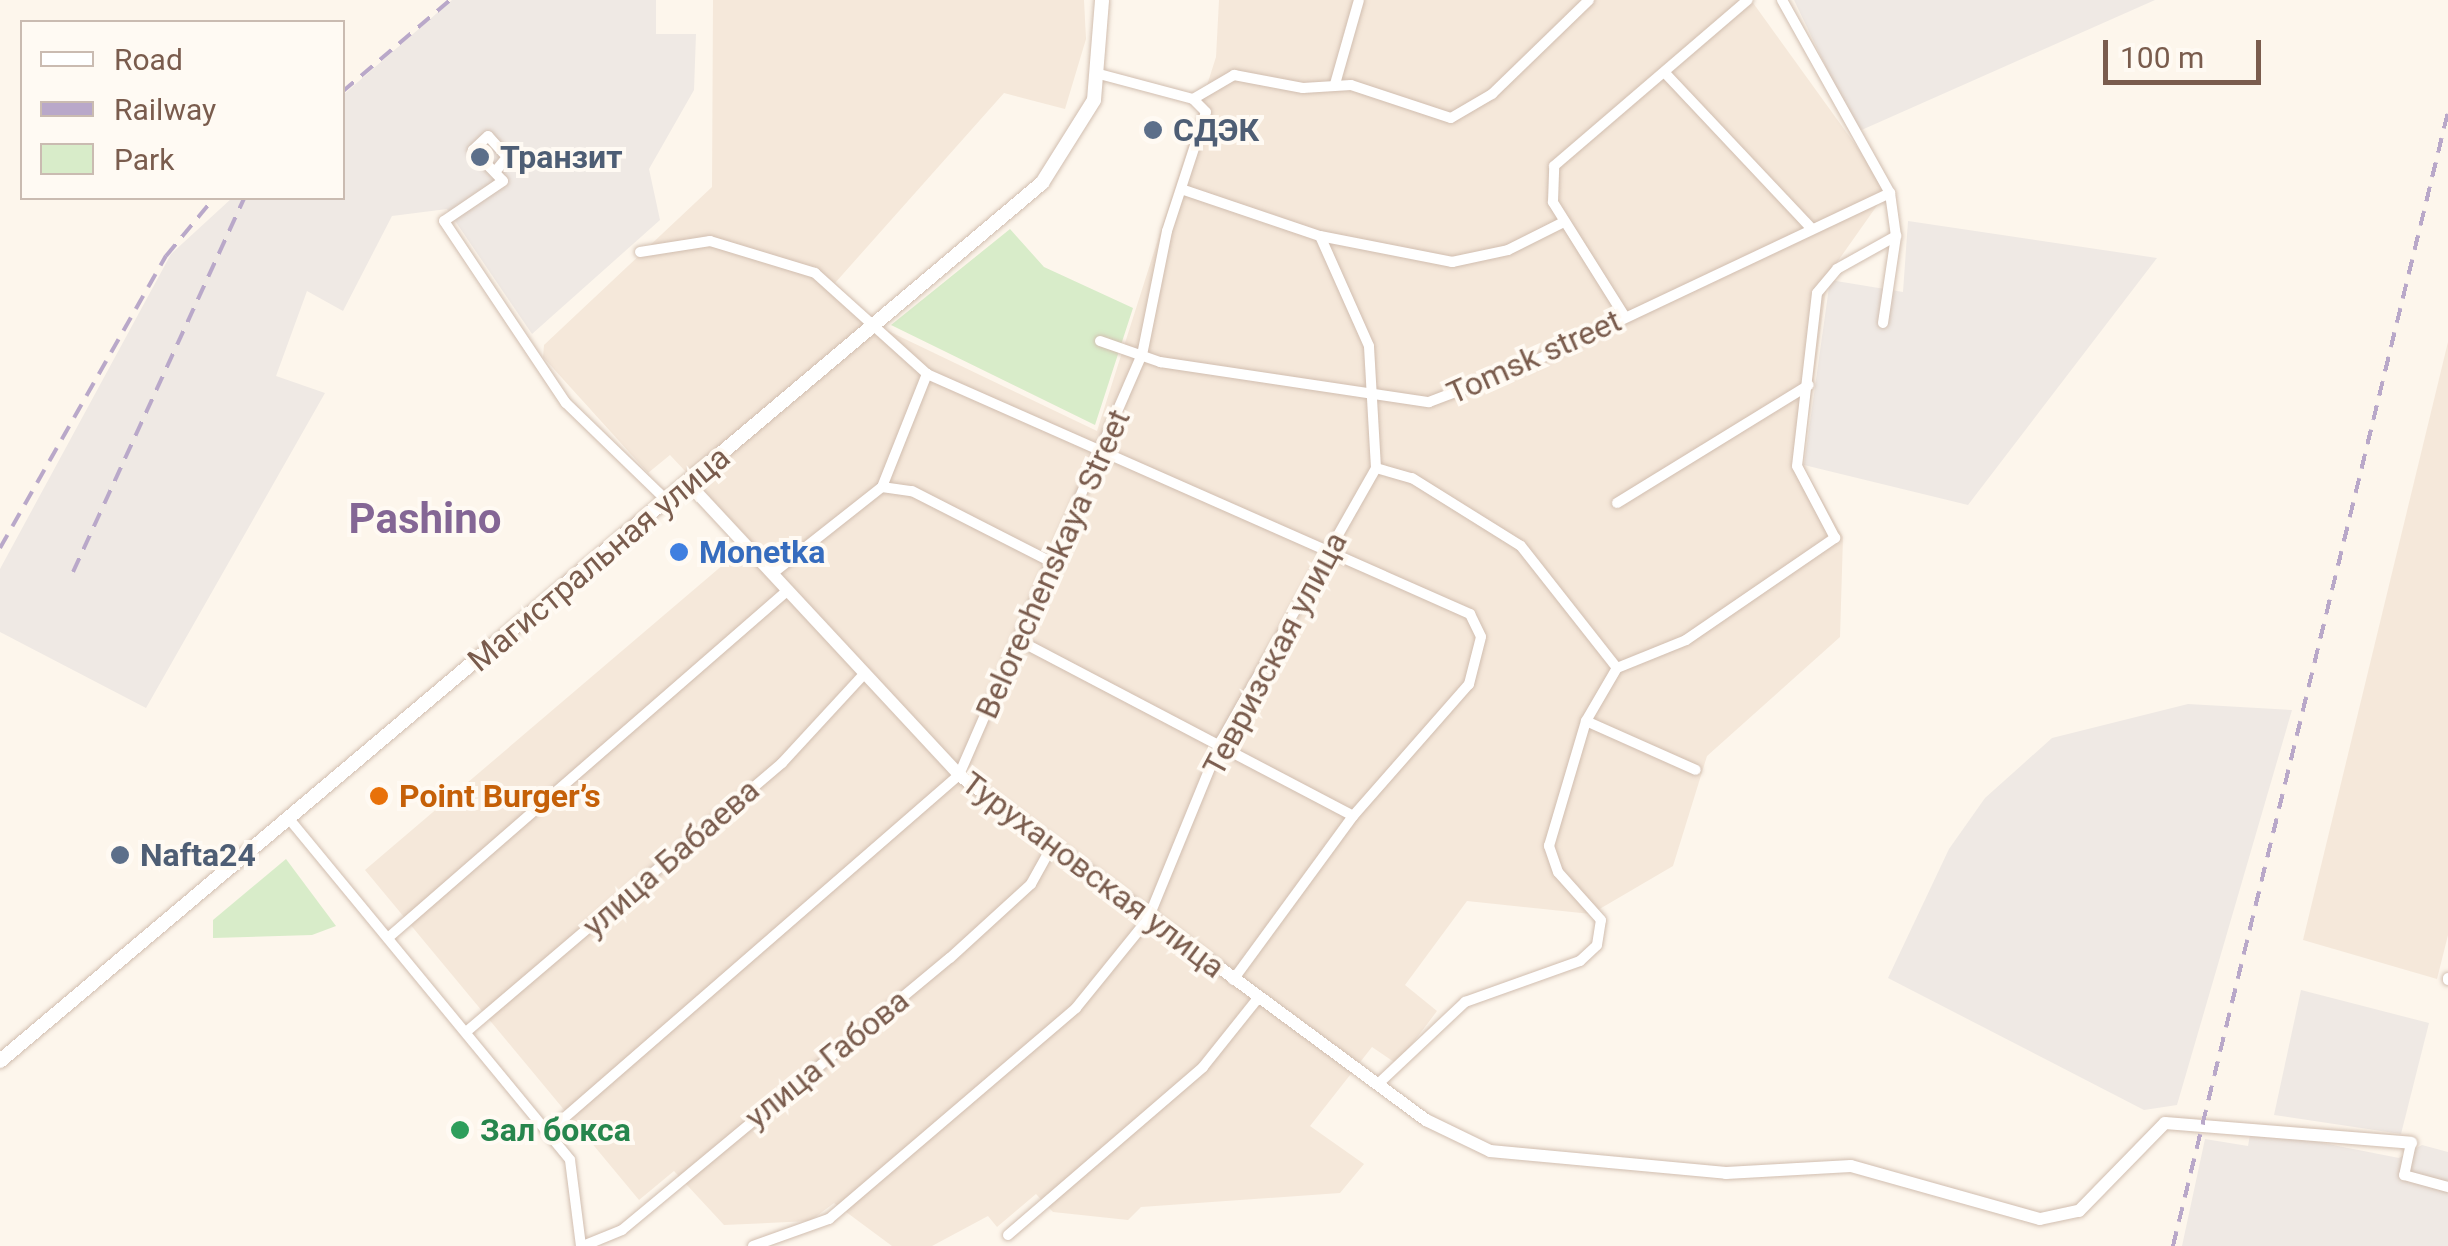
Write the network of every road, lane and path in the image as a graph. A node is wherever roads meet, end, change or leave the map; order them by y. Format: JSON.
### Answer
{"nodes":[{"id":1,"x":1102,"y":0,"type":"edge"},
{"id":2,"x":1359,"y":0,"type":"edge"},
{"id":3,"x":1589,"y":0,"type":"edge"},
{"id":4,"x":1748,"y":0,"type":"edge"},
{"id":5,"x":1782,"y":0,"type":"edge"},
{"id":6,"x":1099,"y":74,"type":"junction"},
{"id":7,"x":1666,"y":74,"type":"junction"},
{"id":8,"x":1334,"y":84,"type":"junction"},
{"id":9,"x":1193,"y":99,"type":"junction"},
{"id":10,"x":495,"y":172,"type":"dead end"},
{"id":11,"x":1184,"y":190,"type":"junction"},
{"id":12,"x":1890,"y":192,"type":"junction"},
{"id":13,"x":1564,"y":222,"type":"junction"},
{"id":14,"x":1810,"y":227,"type":"junction"},
{"id":15,"x":1320,"y":236,"type":"junction"},
{"id":16,"x":1896,"y":236,"type":"junction"},
{"id":17,"x":640,"y":252,"type":"dead end"},
{"id":18,"x":1624,"y":317,"type":"junction"},
{"id":19,"x":1883,"y":323,"type":"dead end"},
{"id":20,"x":875,"y":324,"type":"junction"},
{"id":21,"x":1100,"y":341,"type":"dead end"},
{"id":22,"x":1142,"y":355,"type":"junction"},
{"id":23,"x":927,"y":374,"type":"junction"},
{"id":24,"x":1809,"y":385,"type":"junction"},
{"id":25,"x":1378,"y":400,"type":"junction"},
{"id":26,"x":1105,"y":450,"type":"junction"},
{"id":27,"x":1376,"y":468,"type":"junction"},
{"id":28,"x":688,"y":484,"type":"junction"},
{"id":29,"x":882,"y":487,"type":"junction"},
{"id":30,"x":666,"y":500,"type":"junction"},
{"id":31,"x":1617,"y":503,"type":"dead end"},
{"id":32,"x":1327,"y":548,"type":"junction"},
{"id":33,"x":1055,"y":564,"type":"junction"},
{"id":34,"x":773,"y":573,"type":"junction"},
{"id":35,"x":788,"y":590,"type":"junction"},
{"id":36,"x":1020,"y":641,"type":"junction"},
{"id":37,"x":1617,"y":668,"type":"junction"},
{"id":38,"x":865,"y":673,"type":"junction"},
{"id":39,"x":1586,"y":720,"type":"junction"},
{"id":40,"x":1220,"y":741,"type":"junction"},
{"id":41,"x":1696,"y":770,"type":"dead end"},
{"id":42,"x":959,"y":775,"type":"junction"},
{"id":43,"x":1353,"y":816,"type":"junction"},
{"id":44,"x":290,"y":820,"type":"junction"},
{"id":45,"x":1051,"y":848,"type":"junction"},
{"id":46,"x":1148,"y":919,"type":"junction"},
{"id":47,"x":389,"y":937,"type":"junction"},
{"id":48,"x":1233,"y":980,"type":"junction"},
{"id":49,"x":1258,"y":998,"type":"junction"},
{"id":50,"x":466,"y":1032,"type":"junction"},
{"id":51,"x":0,"y":1061,"type":"edge"},
{"id":52,"x":1378,"y":1084,"type":"junction"},
{"id":53,"x":548,"y":1132,"type":"junction"},
{"id":54,"x":2411,"y":1143,"type":"joint"},
{"id":55,"x":2448,"y":1187,"type":"edge"},
{"id":56,"x":1008,"y":1235,"type":"dead end"},
{"id":57,"x":582,"y":1246,"type":"edge"},
{"id":58,"x":752,"y":1246,"type":"edge"}],
"edges":[{"from":1,"to":6,"type":"main road","name":"Магистральная улица"},
{"from":2,"to":8,"type":"street"},
{"from":3,"to":8,"type":"street"},
{"from":4,"to":7,"type":"street"},
{"from":5,"to":12,"type":"street"},
{"from":6,"to":9,"type":"street"},
{"from":6,"to":20,"type":"main road","name":"Магистральная улица"},
{"from":7,"to":13,"type":"street"},
{"from":7,"to":14,"type":"street"},
{"from":8,"to":9,"type":"street"},
{"from":9,"to":11,"type":"street","name":"Belorechenskaya Street"},
{"from":10,"to":30,"type":"street"},
{"from":11,"to":15,"type":"street"},
{"from":11,"to":22,"type":"street","name":"Belorechenskaya Street"},
{"from":12,"to":14,"type":"street","name":"Tomsk street"},
{"from":12,"to":16,"type":"street"},
{"from":13,"to":15,"type":"street"},
{"from":13,"to":18,"type":"street"},
{"from":14,"to":18,"type":"street","name":"Tomsk street"},
{"from":15,"to":25,"type":"street","name":"Тевризская улица"},
{"from":16,"to":19,"type":"street"},
{"from":16,"to":24,"type":"street"},
{"from":17,"to":20,"type":"street"},
{"from":18,"to":25,"type":"street","name":"Tomsk street"},
{"from":20,"to":23,"type":"street"},
{"from":20,"to":28,"type":"main road","name":"Магистральная улица"},
{"from":21,"to":22,"type":"street","name":"Tomsk street"},
{"from":22,"to":25,"type":"street","name":"Tomsk street"},
{"from":22,"to":26,"type":"street","name":"Belorechenskaya Street"},
{"from":23,"to":26,"type":"street"},
{"from":23,"to":29,"type":"street"},
{"from":24,"to":31,"type":"street"},
{"from":24,"to":37,"type":"street"},
{"from":25,"to":27,"type":"street","name":"Тевризская улица"},
{"from":26,"to":32,"type":"street"},
{"from":26,"to":33,"type":"street","name":"Belorechenskaya Street"},
{"from":27,"to":32,"type":"street","name":"Тевризская улица"},
{"from":27,"to":37,"type":"street"},
{"from":28,"to":30,"type":"main road","name":"Магистральная улица"},
{"from":28,"to":34,"type":"street","name":"Турухановская улица"},
{"from":29,"to":33,"type":"street"},
{"from":29,"to":34,"type":"street"},
{"from":30,"to":44,"type":"main road","name":"Магистральная улица"},
{"from":32,"to":40,"type":"street","name":"Тевризская улица"},
{"from":32,"to":43,"type":"street"},
{"from":33,"to":36,"type":"street","name":"Belorechenskaya Street"},
{"from":34,"to":35,"type":"street","name":"Турухановская улица"},
{"from":35,"to":38,"type":"street","name":"Турухановская улица"},
{"from":35,"to":47,"type":"street"},
{"from":36,"to":40,"type":"street"},
{"from":36,"to":42,"type":"street","name":"Belorechenskaya Street"},
{"from":37,"to":39,"type":"street"},
{"from":38,"to":42,"type":"street","name":"Турухановская улица"},
{"from":38,"to":50,"type":"street","name":"улица Бабаева"},
{"from":39,"to":41,"type":"street"},
{"from":39,"to":52,"type":"street"},
{"from":40,"to":43,"type":"street"},
{"from":40,"to":46,"type":"street","name":"Тевризская улица"},
{"from":42,"to":45,"type":"street","name":"Турухановская улица"},
{"from":42,"to":53,"type":"street","name":"Belorechenskaya Street"},
{"from":43,"to":48,"type":"street"},
{"from":44,"to":47,"type":"street"},
{"from":44,"to":51,"type":"main road","name":"Магистральная улица"},
{"from":45,"to":46,"type":"street","name":"Турухановская улица"},
{"from":45,"to":57,"type":"street","name":"улица Габова"},
{"from":46,"to":48,"type":"street","name":"Турухановская улица"},
{"from":46,"to":58,"type":"street","name":"Тевризская улица"},
{"from":47,"to":50,"type":"street"},
{"from":48,"to":49,"type":"street","name":"Турухановская улица"},
{"from":49,"to":52,"type":"street","name":"Турухановская улица"},
{"from":49,"to":56,"type":"street"},
{"from":50,"to":53,"type":"street"},
{"from":52,"to":54,"type":"street","name":"Турухановская улица"},
{"from":53,"to":57,"type":"street"},
{"from":54,"to":55,"type":"street"}]}
